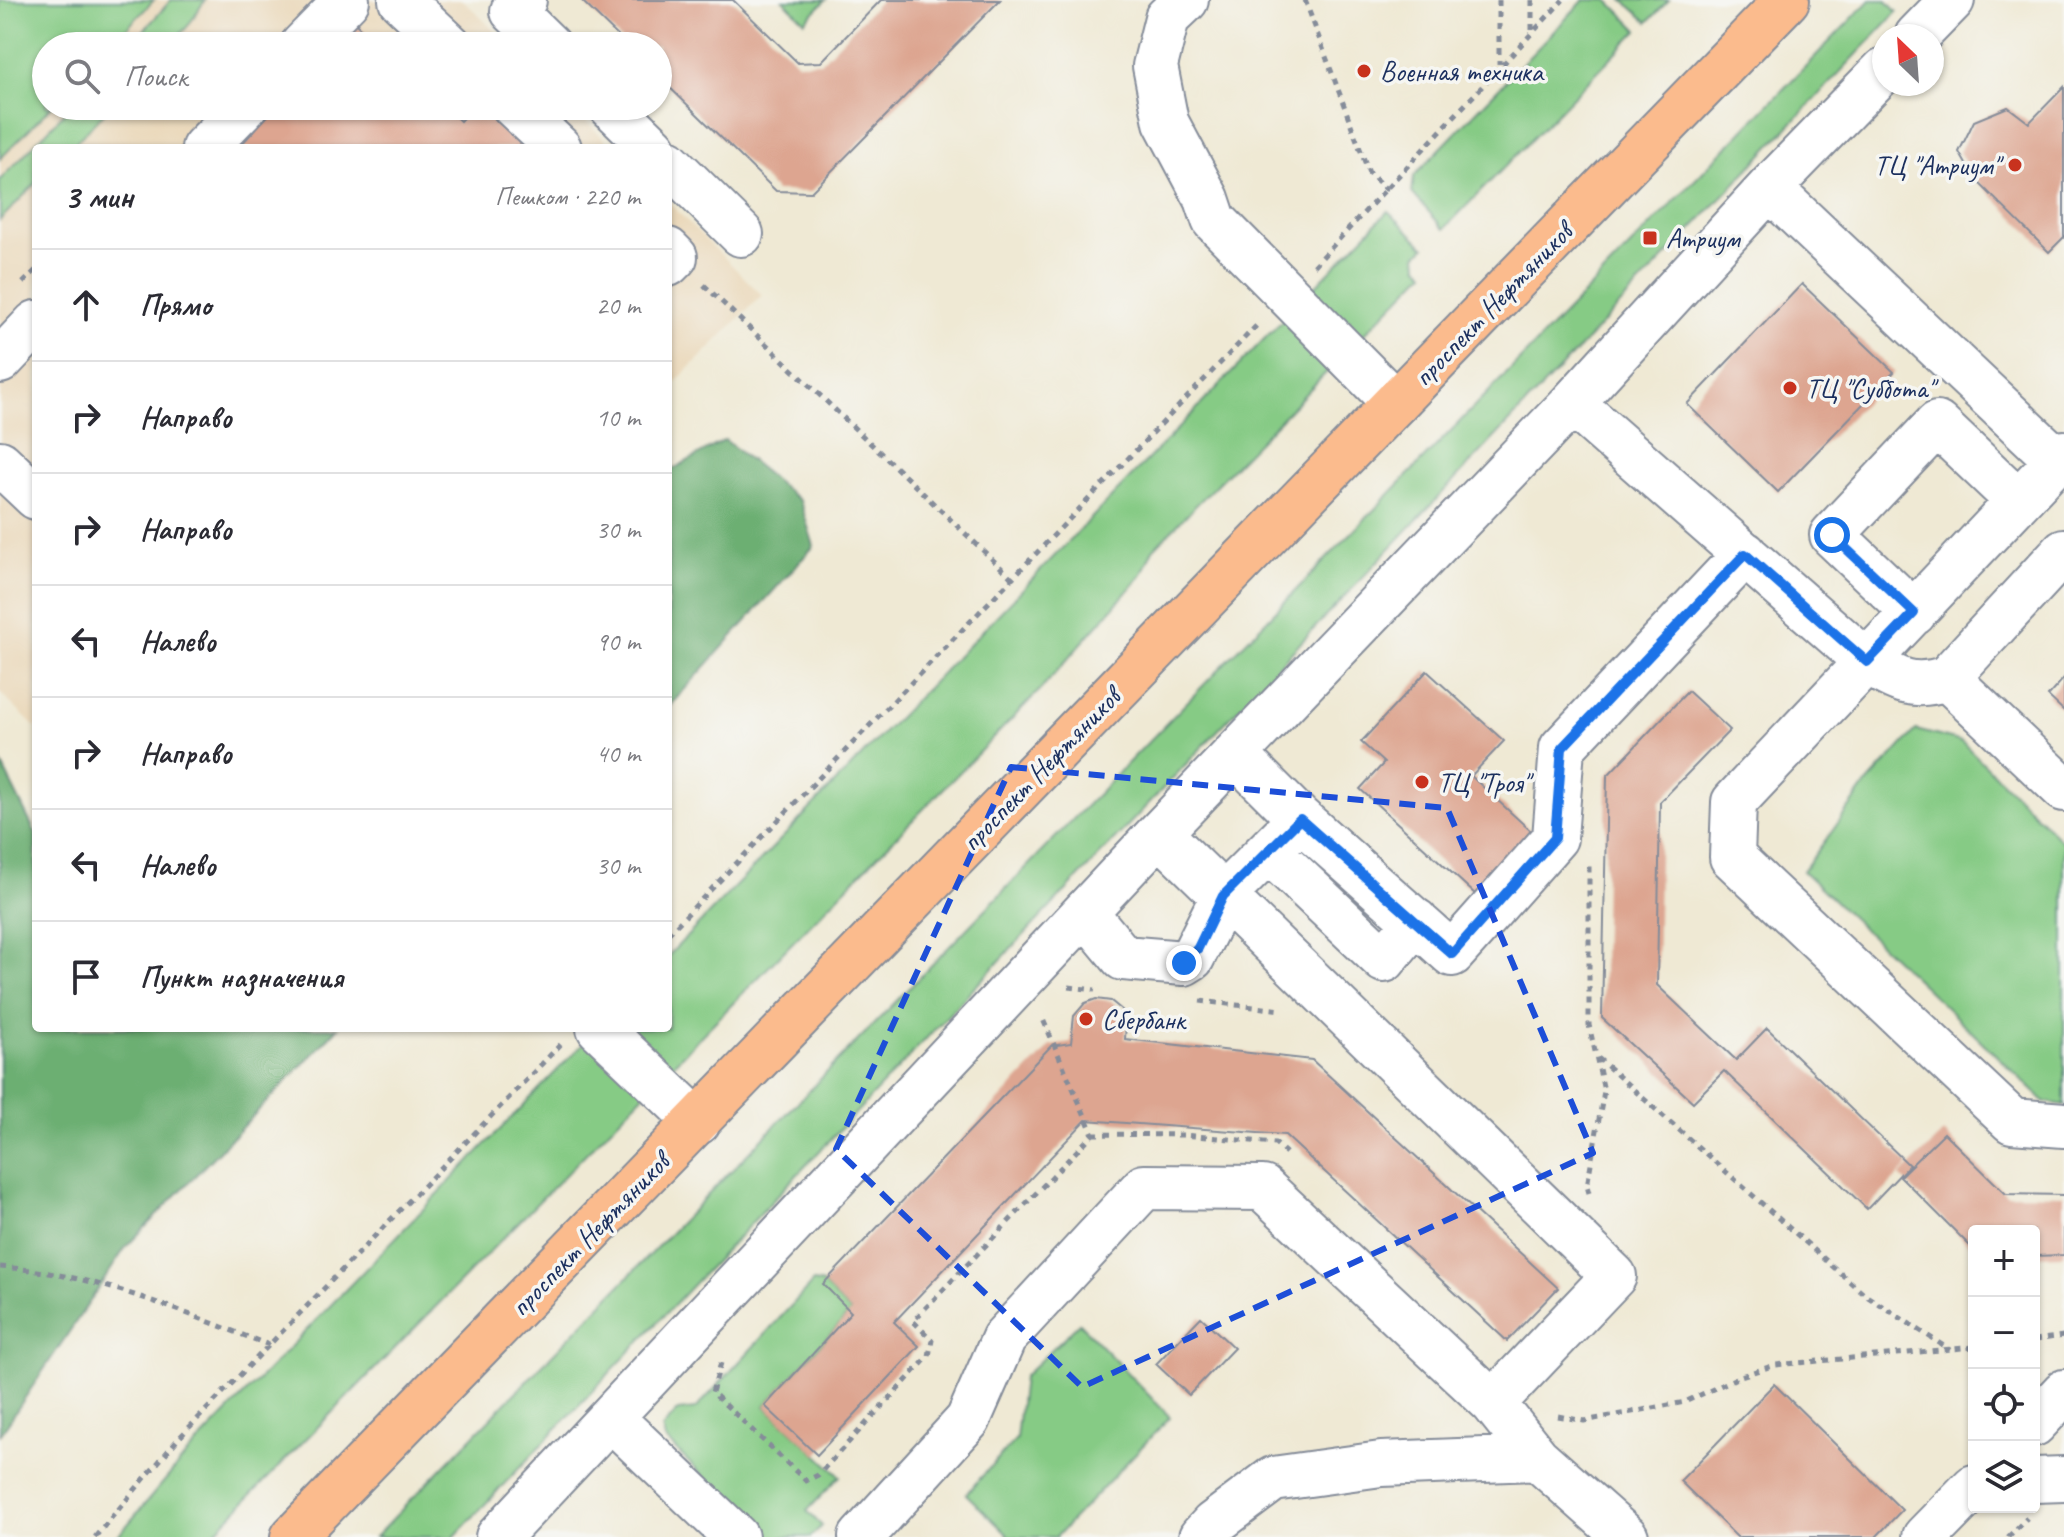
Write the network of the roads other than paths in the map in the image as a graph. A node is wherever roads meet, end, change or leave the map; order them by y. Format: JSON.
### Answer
{"nodes":[{"id":1,"x":347,"y":0,"type":"edge"},
{"id":2,"x":401,"y":0,"type":"edge"},
{"id":3,"x":1186,"y":0,"type":"edge"},
{"id":4,"x":1787,"y":0,"type":"edge"},
{"id":5,"x":1952,"y":0,"type":"edge"},
{"id":6,"x":513,"y":4,"type":"edge"},
{"id":7,"x":1929,"y":24,"type":"edge"},
{"id":8,"x":316,"y":32,"type":"edge"},
{"id":9,"x":435,"y":32,"type":"edge"},
{"id":10,"x":537,"y":32,"type":"edge"},
{"id":11,"x":1872,"y":82,"type":"edge"},
{"id":12,"x":231,"y":120,"type":"edge"},
{"id":13,"x":529,"y":120,"type":"edge"},
{"id":14,"x":625,"y":120,"type":"edge"},
{"id":15,"x":208,"y":144,"type":"edge"},
{"id":16,"x":555,"y":144,"type":"edge"},
{"id":17,"x":650,"y":144,"type":"edge"},
{"id":18,"x":672,"y":166,"type":"edge"},
{"id":19,"x":1769,"y":188,"type":"junction"},
{"id":20,"x":741,"y":234,"type":"dead end"},
{"id":21,"x":672,"y":254,"type":"edge"},
{"id":22,"x":686,"y":275,"type":"edge"},
{"id":23,"x":32,"y":327,"type":"edge"},
{"id":24,"x":0,"y":361,"type":"edge"},
{"id":25,"x":1395,"y":403,"type":"junction"},
{"id":26,"x":1572,"y":403,"type":"junction"},
{"id":27,"x":2060,"y":457,"type":"edge"},
{"id":28,"x":0,"y":463,"type":"edge"},
{"id":29,"x":32,"y":493,"type":"edge"},
{"id":30,"x":2018,"y":501,"type":"junction"},
{"id":31,"x":2064,"y":551,"type":"edge"},
{"id":32,"x":1745,"y":554,"type":"junction"},
{"id":33,"x":1914,"y":613,"type":"junction"},
{"id":34,"x":1867,"y":662,"type":"junction"},
{"id":35,"x":1947,"y":678,"type":"junction"},
{"id":36,"x":1235,"y":754,"type":"junction"},
{"id":37,"x":2064,"y":789,"type":"edge"},
{"id":38,"x":1300,"y":819,"type":"junction"},
{"id":39,"x":1159,"y":833,"type":"junction"},
{"id":40,"x":1269,"y":851,"type":"junction"},
{"id":41,"x":1223,"y":896,"type":"junction"},
{"id":42,"x":1085,"y":912,"type":"junction"},
{"id":43,"x":1416,"y":921,"type":"junction"},
{"id":44,"x":582,"y":1034,"type":"edge"},
{"id":45,"x":698,"y":1122,"type":"junction"},
{"id":46,"x":2064,"y":1125,"type":"edge"},
{"id":47,"x":2064,"y":1392,"type":"edge"},
{"id":48,"x":1493,"y":1403,"type":"junction"},
{"id":49,"x":611,"y":1418,"type":"junction"},
{"id":50,"x":2040,"y":1418,"type":"edge"},
{"id":51,"x":1537,"y":1458,"type":"junction"},
{"id":52,"x":2064,"y":1479,"type":"edge"},
{"id":53,"x":2040,"y":1480,"type":"edge"},
{"id":54,"x":1968,"y":1493,"type":"edge"},
{"id":55,"x":293,"y":1537,"type":"edge"},
{"id":56,"x":498,"y":1537,"type":"edge"},
{"id":57,"x":736,"y":1537,"type":"edge"},
{"id":58,"x":861,"y":1537,"type":"edge"},
{"id":59,"x":1201,"y":1537,"type":"edge"},
{"id":60,"x":1626,"y":1537,"type":"edge"},
{"id":61,"x":1925,"y":1537,"type":"edge"}],
"edges":[{"from":1,"to":8,"type":"lane"},
{"from":2,"to":9,"type":"lane"},
{"from":3,"to":25,"type":"lane"},
{"from":4,"to":25,"type":"main road","name":"проспект Нефтяников"},
{"from":5,"to":7,"type":"lane"},
{"from":6,"to":10,"type":"lane"},
{"from":11,"to":19,"type":"lane"},
{"from":12,"to":15,"type":"lane"},
{"from":13,"to":16,"type":"lane"},
{"from":14,"to":17,"type":"lane"},
{"from":18,"to":20,"type":"lane"},
{"from":19,"to":26,"type":"lane"},
{"from":19,"to":27,"type":"lane"},
{"from":21,"to":22,"type":"lane"},
{"from":23,"to":24,"type":"lane"},
{"from":25,"to":45,"type":"main road","name":"проспект Нефтяников"},
{"from":26,"to":32,"type":"lane"},
{"from":26,"to":36,"type":"lane"},
{"from":27,"to":30,"type":"lane"},
{"from":28,"to":29,"type":"lane"},
{"from":30,"to":33,"type":"lane"},
{"from":30,"to":33,"type":"lane"},
{"from":31,"to":35,"type":"lane"},
{"from":32,"to":34,"type":"lane"},
{"from":32,"to":43,"type":"lane"},
{"from":33,"to":34,"type":"lane"},
{"from":34,"to":35,"type":"lane"},
{"from":34,"to":46,"type":"lane"},
{"from":35,"to":37,"type":"lane"},
{"from":36,"to":38,"type":"lane"},
{"from":36,"to":39,"type":"lane"},
{"from":38,"to":40,"type":"lane"},
{"from":38,"to":43,"type":"lane"},
{"from":39,"to":41,"type":"lane"},
{"from":39,"to":42,"type":"lane"},
{"from":40,"to":41,"type":"lane"},
{"from":40,"to":43,"type":"lane"},
{"from":41,"to":42,"type":"lane"},
{"from":41,"to":48,"type":"lane"},
{"from":42,"to":49,"type":"lane"},
{"from":44,"to":45,"type":"lane"},
{"from":45,"to":55,"type":"main road","name":"проспект Нефтяников"},
{"from":47,"to":50,"type":"lane"},
{"from":48,"to":51,"type":"lane"},
{"from":48,"to":58,"type":"lane"},
{"from":49,"to":56,"type":"lane"},
{"from":49,"to":57,"type":"lane"},
{"from":51,"to":59,"type":"lane"},
{"from":51,"to":60,"type":"lane"},
{"from":52,"to":53,"type":"lane"},
{"from":54,"to":61,"type":"lane"}]}
